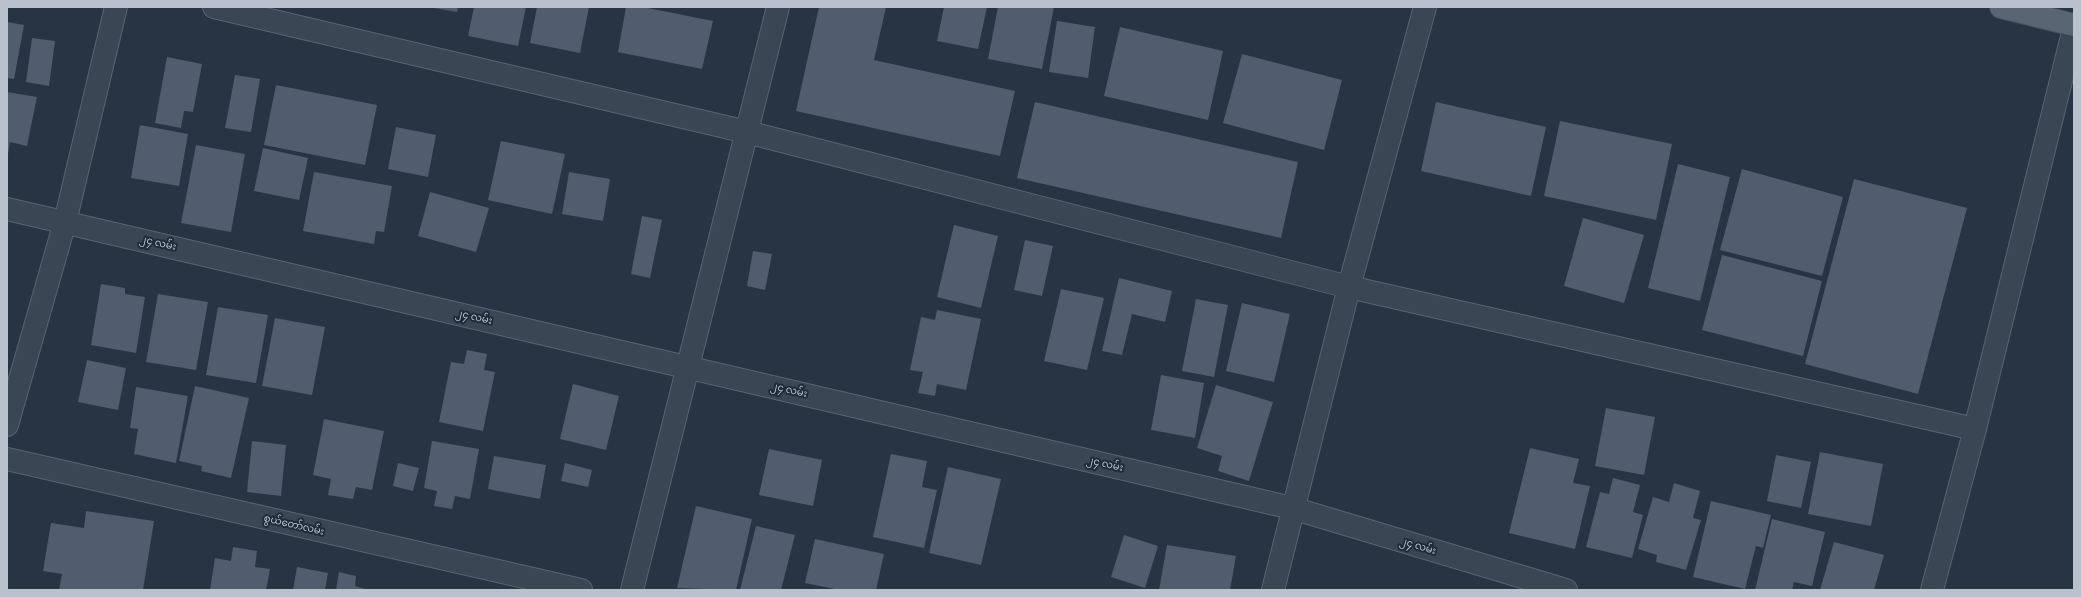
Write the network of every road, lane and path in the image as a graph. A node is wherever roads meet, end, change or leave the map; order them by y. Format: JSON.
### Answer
{"nodes":[{"id":1,"x":116,"y":7,"type":"edge"},
{"id":2,"x":214,"y":7,"type":"edge"},
{"id":3,"x":778,"y":7,"type":"edge"},
{"id":4,"x":1425,"y":7,"type":"edge"},
{"id":5,"x":2001,"y":7,"type":"edge"},
{"id":6,"x":2074,"y":26,"type":"edge"},
{"id":7,"x":748,"y":132,"type":"junction"},
{"id":8,"x":7,"y":209,"type":"edge"},
{"id":9,"x":65,"y":222,"type":"junction"},
{"id":10,"x":1349,"y":287,"type":"junction"},
{"id":11,"x":688,"y":366,"type":"junction"},
{"id":12,"x":7,"y":425,"type":"edge"},
{"id":13,"x":1975,"y":429,"type":"junction"},
{"id":14,"x":7,"y":459,"type":"edge"},
{"id":15,"x":1292,"y":508,"type":"junction"},
{"id":16,"x":581,"y":590,"type":"edge"},
{"id":17,"x":632,"y":590,"type":"edge"},
{"id":18,"x":1273,"y":590,"type":"edge"},
{"id":19,"x":1566,"y":590,"type":"edge"},
{"id":20,"x":1932,"y":590,"type":"edge"}],
"edges":[{"from":1,"to":9,"type":"street"},
{"from":2,"to":7,"type":"street"},
{"from":3,"to":7,"type":"street"},
{"from":4,"to":10,"type":"street"},
{"from":5,"to":6,"type":"main road"},
{"from":6,"to":13,"type":"street"},
{"from":7,"to":10,"type":"street"},
{"from":7,"to":11,"type":"street"},
{"from":8,"to":9,"type":"street","name":"၂၄ လမ်း"},
{"from":9,"to":11,"type":"street","name":"၂၄ လမ်း"},
{"from":9,"to":12,"type":"street"},
{"from":10,"to":13,"type":"street"},
{"from":10,"to":15,"type":"street"},
{"from":11,"to":15,"type":"street","name":"၂၄ လမ်း"},
{"from":11,"to":17,"type":"street"},
{"from":13,"to":20,"type":"street"},
{"from":14,"to":16,"type":"street","name":"စွယ်တော်လမ်း"},
{"from":15,"to":18,"type":"street"},
{"from":15,"to":19,"type":"street","name":"၂၄ လမ်း"}]}
